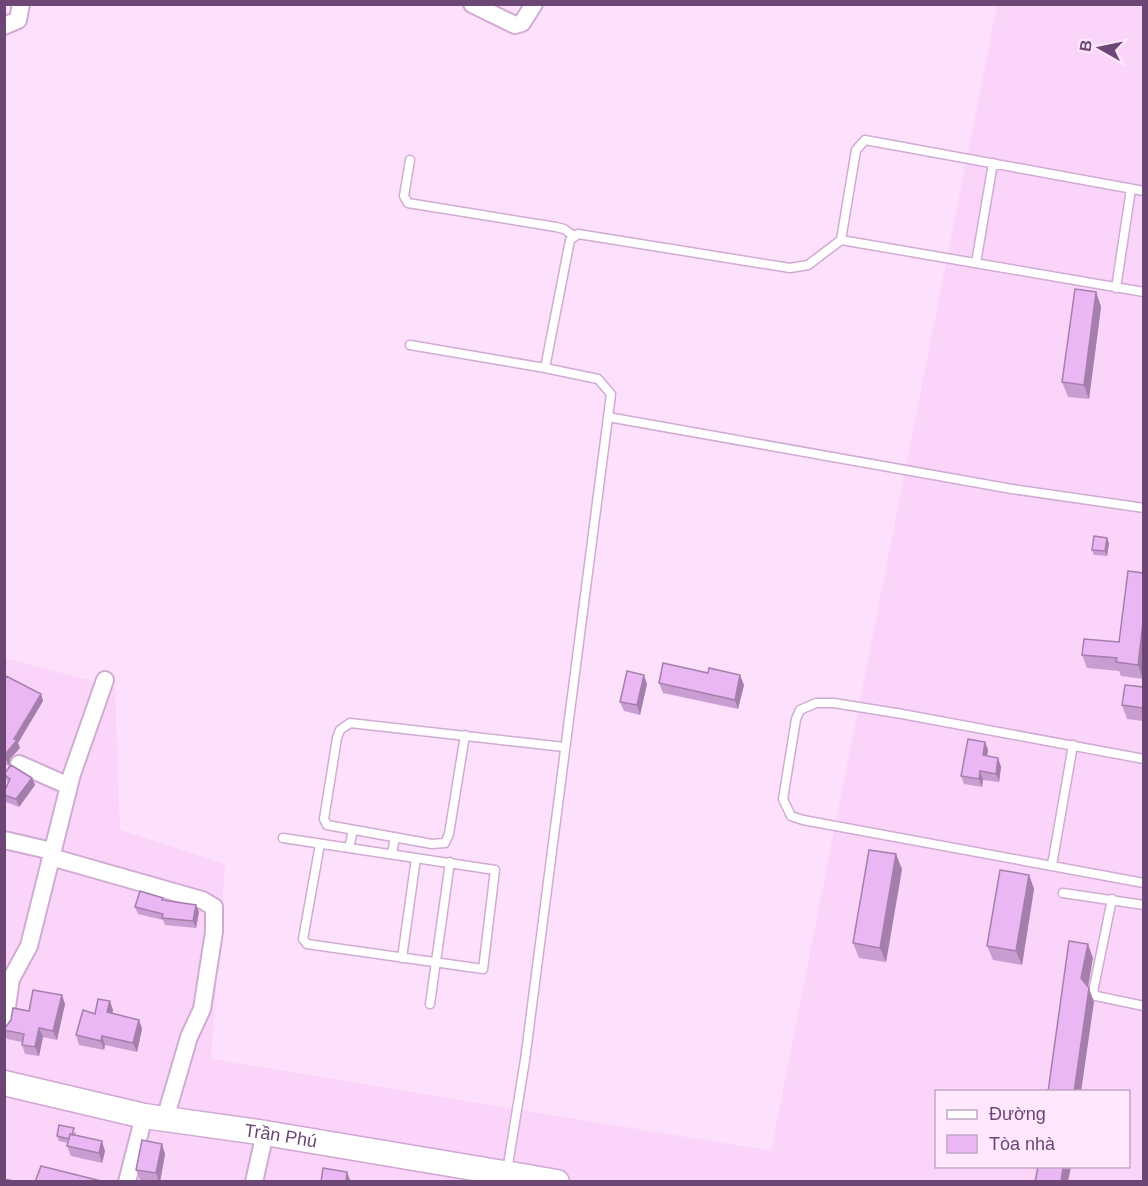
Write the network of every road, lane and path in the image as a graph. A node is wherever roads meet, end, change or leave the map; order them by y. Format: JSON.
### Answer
{"nodes":[{"id":1,"x":21,"y":4,"type":"edge"},
{"id":2,"x":472,"y":4,"type":"edge"},
{"id":3,"x":534,"y":4,"type":"edge"},
{"id":4,"x":4,"y":26,"type":"edge"},
{"id":5,"x":411,"y":160,"type":"dead end"},
{"id":6,"x":993,"y":163,"type":"junction"},
{"id":7,"x":1131,"y":189,"type":"junction"},
{"id":8,"x":1143,"y":191,"type":"edge"},
{"id":9,"x":574,"y":236,"type":"junction"},
{"id":10,"x":841,"y":240,"type":"junction"},
{"id":11,"x":976,"y":263,"type":"junction"},
{"id":12,"x":1116,"y":288,"type":"junction"},
{"id":13,"x":1143,"y":292,"type":"edge"},
{"id":14,"x":410,"y":345,"type":"dead end"},
{"id":15,"x":546,"y":368,"type":"junction"},
{"id":16,"x":608,"y":417,"type":"junction"},
{"id":17,"x":1143,"y":508,"type":"edge"},
{"id":18,"x":105,"y":680,"type":"dead end"},
{"id":19,"x":465,"y":735,"type":"junction"},
{"id":20,"x":1073,"y":745,"type":"junction"},
{"id":21,"x":564,"y":747,"type":"junction"},
{"id":22,"x":1143,"y":759,"type":"edge"},
{"id":23,"x":19,"y":764,"type":"dead end"},
{"id":24,"x":69,"y":786,"type":"junction"},
{"id":25,"x":353,"y":830,"type":"junction"},
{"id":26,"x":395,"y":837,"type":"junction"},
{"id":27,"x":284,"y":838,"type":"dead end"},
{"id":28,"x":4,"y":840,"type":"edge"},
{"id":29,"x":438,"y":843,"type":"junction"},
{"id":30,"x":321,"y":844,"type":"junction"},
{"id":31,"x":349,"y":848,"type":"junction"},
{"id":32,"x":52,"y":854,"type":"junction"},
{"id":33,"x":392,"y":854,"type":"junction"},
{"id":34,"x":416,"y":858,"type":"junction"},
{"id":35,"x":435,"y":860,"type":"junction"},
{"id":36,"x":450,"y":862,"type":"junction"},
{"id":37,"x":1052,"y":865,"type":"junction"},
{"id":38,"x":1143,"y":883,"type":"edge"},
{"id":39,"x":1063,"y":893,"type":"dead end"},
{"id":40,"x":1112,"y":899,"type":"junction"},
{"id":41,"x":1143,"y":905,"type":"edge"},
{"id":42,"x":402,"y":958,"type":"junction"},
{"id":43,"x":436,"y":963,"type":"junction"},
{"id":44,"x":429,"y":1004,"type":"dead end"},
{"id":45,"x":1143,"y":1006,"type":"edge"},
{"id":46,"x":4,"y":1027,"type":"edge"},
{"id":47,"x":4,"y":1083,"type":"edge"},
{"id":48,"x":155,"y":1118,"type":"junction"},
{"id":49,"x":265,"y":1133,"type":"junction"},
{"id":50,"x":507,"y":1172,"type":"junction"},
{"id":51,"x":554,"y":1181,"type":"edge"},
{"id":52,"x":127,"y":1182,"type":"edge"},
{"id":53,"x":254,"y":1182,"type":"edge"}],
"edges":[{"from":1,"to":4,"type":"street"},
{"from":2,"to":3,"type":"street"},
{"from":5,"to":9,"type":"lane"},
{"from":6,"to":7,"type":"lane"},
{"from":6,"to":10,"type":"lane"},
{"from":6,"to":11,"type":"lane"},
{"from":7,"to":8,"type":"lane"},
{"from":7,"to":12,"type":"lane"},
{"from":9,"to":10,"type":"lane"},
{"from":9,"to":15,"type":"lane"},
{"from":10,"to":11,"type":"lane"},
{"from":11,"to":12,"type":"lane"},
{"from":12,"to":13,"type":"lane"},
{"from":14,"to":15,"type":"lane"},
{"from":15,"to":16,"type":"lane"},
{"from":16,"to":17,"type":"lane"},
{"from":16,"to":21,"type":"lane"},
{"from":18,"to":24,"type":"street"},
{"from":19,"to":21,"type":"lane"},
{"from":19,"to":25,"type":"lane"},
{"from":19,"to":29,"type":"lane"},
{"from":20,"to":22,"type":"lane"},
{"from":20,"to":37,"type":"lane"},
{"from":20,"to":37,"type":"lane"},
{"from":21,"to":50,"type":"lane"},
{"from":23,"to":24,"type":"street"},
{"from":24,"to":32,"type":"street"},
{"from":25,"to":26,"type":"lane"},
{"from":25,"to":31,"type":"lane"},
{"from":26,"to":29,"type":"lane"},
{"from":26,"to":33,"type":"lane"},
{"from":27,"to":30,"type":"lane"},
{"from":28,"to":32,"type":"street"},
{"from":29,"to":35,"type":"lane"},
{"from":30,"to":31,"type":"lane"},
{"from":30,"to":42,"type":"lane"},
{"from":31,"to":33,"type":"lane"},
{"from":32,"to":46,"type":"street"},
{"from":32,"to":48,"type":"street"},
{"from":33,"to":34,"type":"lane"},
{"from":34,"to":35,"type":"lane"},
{"from":34,"to":42,"type":"lane"},
{"from":35,"to":36,"type":"lane"},
{"from":36,"to":43,"type":"lane"},
{"from":36,"to":43,"type":"lane"},
{"from":37,"to":38,"type":"lane"},
{"from":39,"to":40,"type":"lane"},
{"from":40,"to":41,"type":"lane"},
{"from":40,"to":45,"type":"lane"},
{"from":42,"to":43,"type":"lane"},
{"from":43,"to":44,"type":"lane"},
{"from":47,"to":48,"type":"street","name":"Trần Phú"},
{"from":48,"to":49,"type":"street","name":"Trần Phú"},
{"from":48,"to":52,"type":"street"},
{"from":49,"to":50,"type":"street","name":"Trần Phú"},
{"from":49,"to":53,"type":"street"},
{"from":50,"to":51,"type":"street","name":"Trần Phú"}]}
